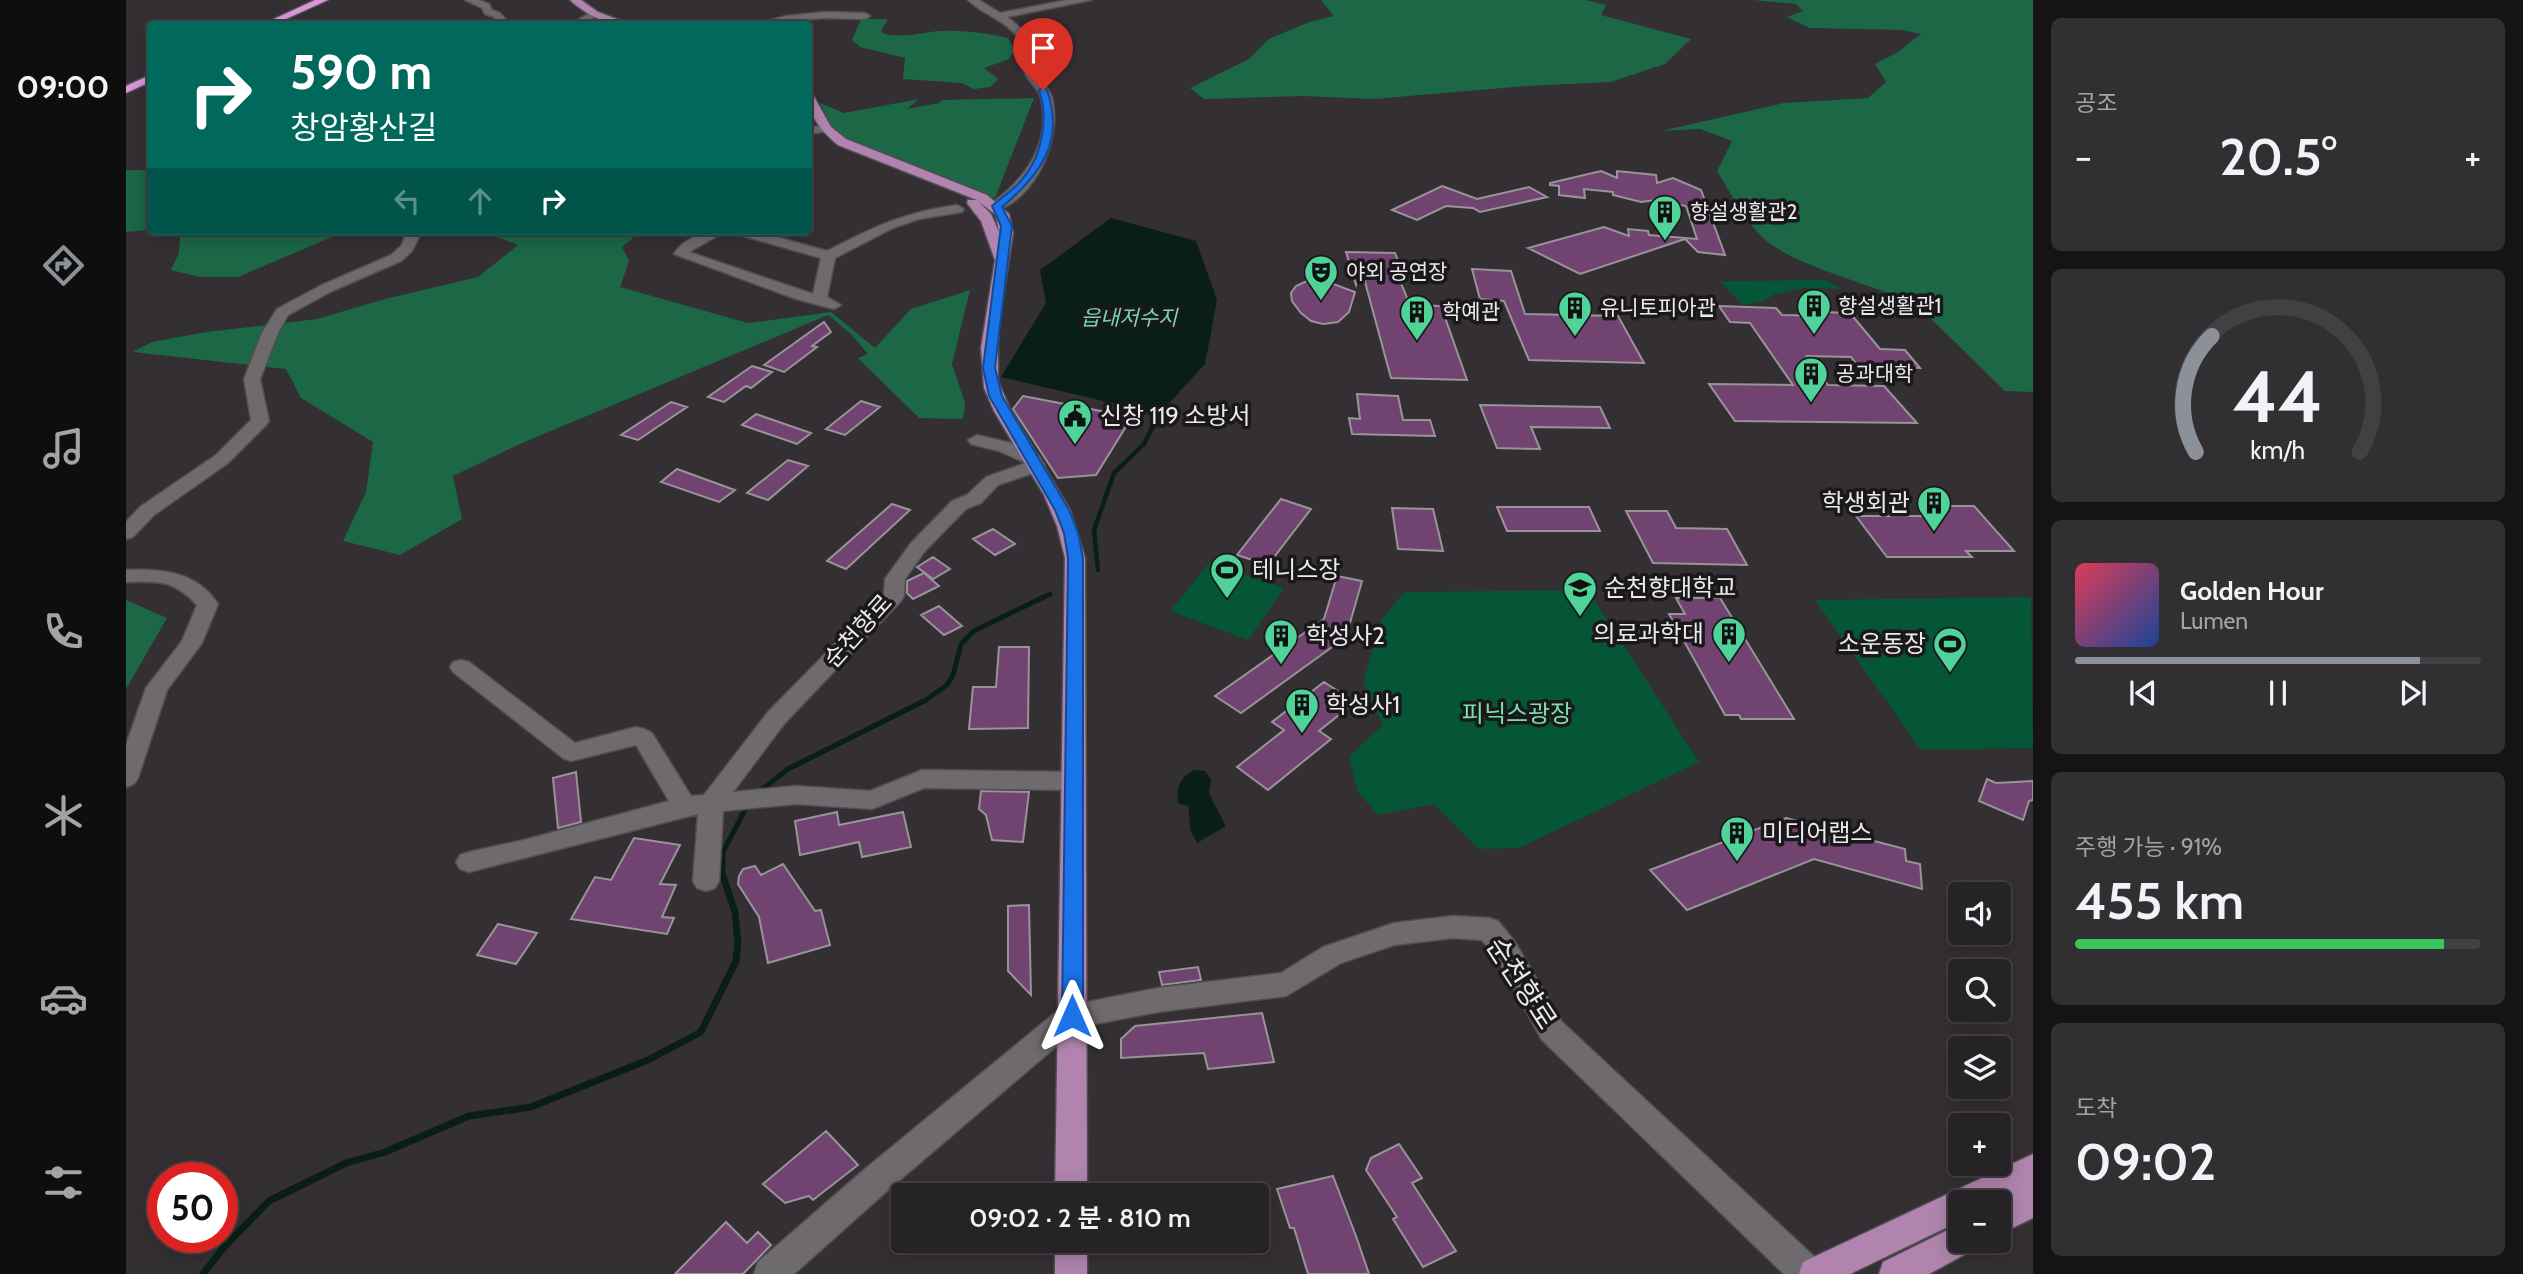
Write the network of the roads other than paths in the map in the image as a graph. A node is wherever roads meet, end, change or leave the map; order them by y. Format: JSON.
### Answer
{"nodes":[{"id":1,"x":323,"y":0,"type":"edge"},
{"id":2,"x":334,"y":0,"type":"edge"},
{"id":3,"x":470,"y":0,"type":"edge"},
{"id":4,"x":574,"y":0,"type":"edge"},
{"id":5,"x":972,"y":0,"type":"edge"},
{"id":6,"x":1086,"y":0,"type":"edge"},
{"id":7,"x":595,"y":15,"type":"junction"},
{"id":8,"x":865,"y":16,"type":"dead end"},
{"id":9,"x":1000,"y":16,"type":"junction"},
{"id":10,"x":275,"y":21,"type":"edge"},
{"id":11,"x":288,"y":21,"type":"edge"},
{"id":12,"x":502,"y":21,"type":"edge"},
{"id":13,"x":582,"y":21,"type":"edge"},
{"id":14,"x":615,"y":21,"type":"edge"},
{"id":15,"x":773,"y":21,"type":"edge"},
{"id":16,"x":147,"y":80,"type":"edge"},
{"id":17,"x":147,"y":86,"type":"edge"},
{"id":18,"x":126,"y":90,"type":"edge"},
{"id":19,"x":126,"y":96,"type":"edge"},
{"id":20,"x":812,"y":104,"type":"edge"},
{"id":21,"x":826,"y":134,"type":"edge"},
{"id":22,"x":959,"y":202,"type":"junction"},
{"id":23,"x":993,"y":211,"type":"junction"},
{"id":24,"x":413,"y":235,"type":"edge"},
{"id":25,"x":711,"y":235,"type":"edge"},
{"id":26,"x":762,"y":235,"type":"edge"},
{"id":27,"x":828,"y":256,"type":"junction"},
{"id":28,"x":819,"y":299,"type":"junction"},
{"id":29,"x":834,"y":305,"type":"dead end"},
{"id":30,"x":977,"y":440,"type":"dead end"},
{"id":31,"x":1035,"y":463,"type":"junction"},
{"id":32,"x":126,"y":533,"type":"edge"},
{"id":33,"x":126,"y":576,"type":"edge"},
{"id":34,"x":461,"y":667,"type":"dead end"},
{"id":35,"x":126,"y":778,"type":"edge"},
{"id":36,"x":1074,"y":780,"type":"junction"},
{"id":37,"x":711,"y":803,"type":"junction"},
{"id":38,"x":685,"y":806,"type":"junction"},
{"id":39,"x":469,"y":862,"type":"dead end"},
{"id":40,"x":706,"y":881,"type":"dead end"},
{"id":41,"x":1072,"y":1016,"type":"junction"},
{"id":42,"x":2033,"y":1169,"type":"edge"},
{"id":43,"x":1071,"y":1183,"type":"edge"},
{"id":44,"x":1989,"y":1190,"type":"edge"},
{"id":45,"x":2033,"y":1201,"type":"edge"},
{"id":46,"x":1948,"y":1210,"type":"edge"},
{"id":47,"x":2011,"y":1212,"type":"edge"},
{"id":48,"x":1948,"y":1246,"type":"edge"},
{"id":49,"x":1071,"y":1253,"type":"edge"},
{"id":50,"x":770,"y":1274,"type":"edge"},
{"id":51,"x":1071,"y":1274,"type":"edge"},
{"id":52,"x":1808,"y":1274,"type":"edge"},
{"id":53,"x":1815,"y":1274,"type":"edge"},
{"id":54,"x":1895,"y":1274,"type":"edge"}],
"edges":[{"from":1,"to":10,"type":"highway"},
{"from":2,"to":11,"type":"highway"},
{"from":3,"to":12,"type":"street"},
{"from":4,"to":7,"type":"main road"},
{"from":5,"to":9,"type":"street"},
{"from":6,"to":9,"type":"street"},
{"from":7,"to":13,"type":"street"},
{"from":7,"to":14,"type":"main road"},
{"from":8,"to":15,"type":"street"},
{"from":9,"to":23,"type":"street"},
{"from":16,"to":18,"type":"highway"},
{"from":17,"to":19,"type":"highway"},
{"from":20,"to":21,"type":"main road"},
{"from":21,"to":22,"type":"main road"},
{"from":21,"to":23,"type":"main road"},
{"from":22,"to":23,"type":"street"},
{"from":22,"to":27,"type":"street"},
{"from":23,"to":31,"type":"main road"},
{"from":24,"to":32,"type":"street"},
{"from":25,"to":28,"type":"street"},
{"from":26,"to":27,"type":"street"},
{"from":27,"to":28,"type":"street"},
{"from":28,"to":29,"type":"street"},
{"from":30,"to":31,"type":"street"},
{"from":31,"to":36,"type":"main road"},
{"from":31,"to":37,"type":"street","name":"순천향로"},
{"from":33,"to":35,"type":"street"},
{"from":34,"to":38,"type":"street"},
{"from":36,"to":37,"type":"street"},
{"from":36,"to":41,"type":"main road"},
{"from":37,"to":38,"type":"street"},
{"from":37,"to":40,"type":"street"},
{"from":38,"to":39,"type":"street"},
{"from":41,"to":43,"type":"main road"},
{"from":41,"to":50,"type":"street"},
{"from":41,"to":52,"type":"street","name":"순천향로"},
{"from":42,"to":44,"type":"main road"},
{"from":45,"to":47,"type":"main road"},
{"from":46,"to":53,"type":"main road"},
{"from":48,"to":54,"type":"main road"},
{"from":49,"to":51,"type":"main road"}]}
